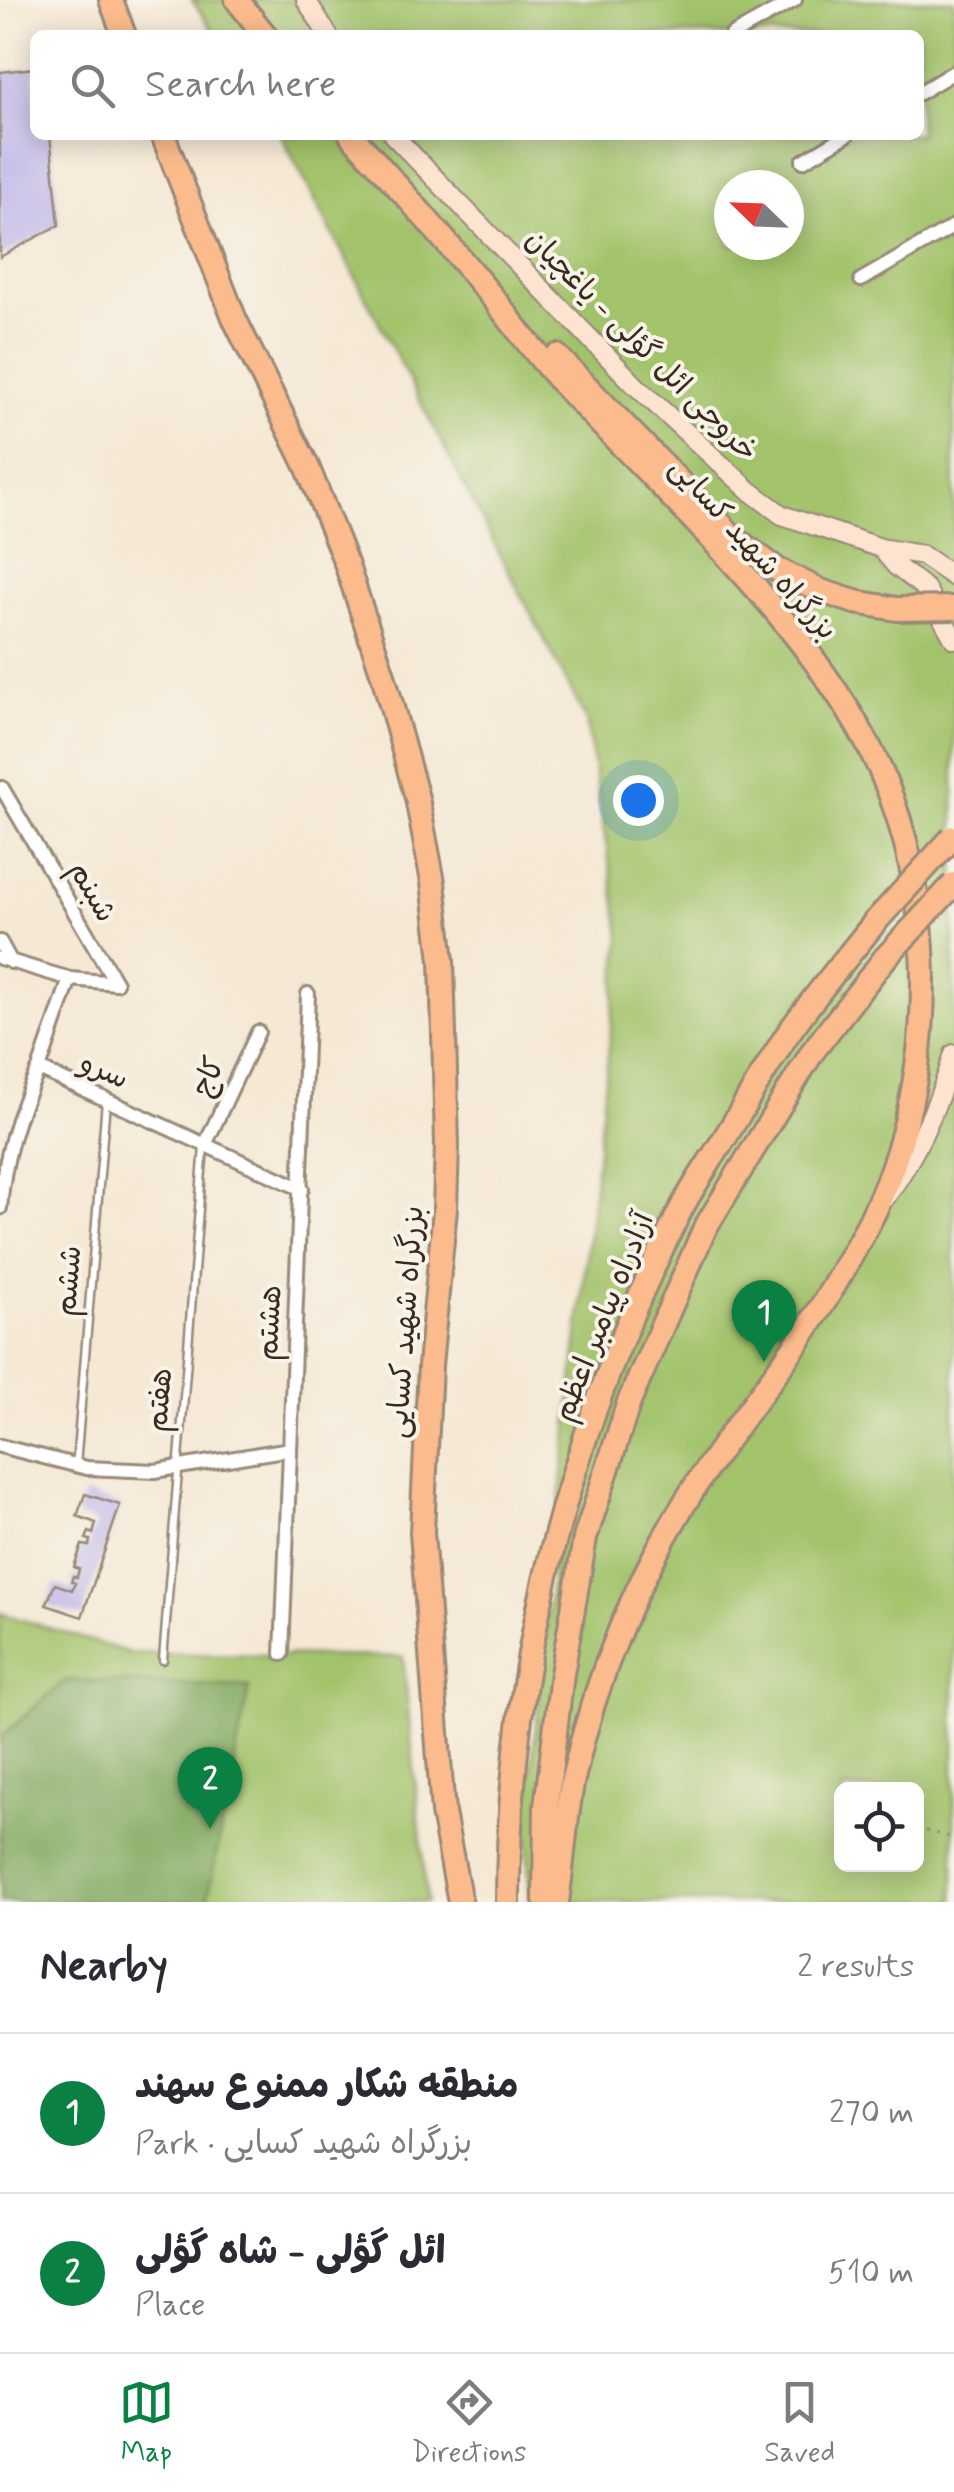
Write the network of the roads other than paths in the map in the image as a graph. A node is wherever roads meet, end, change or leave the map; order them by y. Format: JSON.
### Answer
{"nodes":[{"id":1,"x":111,"y":0,"type":"edge"},
{"id":2,"x":237,"y":0,"type":"edge"},
{"id":3,"x":306,"y":0,"type":"edge"},
{"id":4,"x":794,"y":0,"type":"edge"},
{"id":5,"x":122,"y":30,"type":"edge"},
{"id":6,"x":261,"y":30,"type":"edge"},
{"id":7,"x":325,"y":30,"type":"edge"},
{"id":8,"x":741,"y":30,"type":"edge"},
{"id":9,"x":954,"y":72,"type":"edge"},
{"id":10,"x":924,"y":90,"type":"edge"},
{"id":11,"x":166,"y":140,"type":"edge"},
{"id":12,"x":356,"y":140,"type":"edge"},
{"id":13,"x":398,"y":140,"type":"edge"},
{"id":14,"x":838,"y":140,"type":"edge"},
{"id":15,"x":803,"y":160,"type":"dead end"},
{"id":16,"x":954,"y":226,"type":"edge"},
{"id":17,"x":861,"y":280,"type":"dead end"},
{"id":18,"x":495,"y":301,"type":"junction"},
{"id":19,"x":881,"y":548,"type":"junction"},
{"id":20,"x":954,"y":577,"type":"edge"},
{"id":21,"x":954,"y":608,"type":"edge"},
{"id":22,"x":954,"y":639,"type":"edge"},
{"id":23,"x":2,"y":788,"type":"edge"},
{"id":24,"x":954,"y":837,"type":"edge"},
{"id":25,"x":954,"y":884,"type":"edge"},
{"id":26,"x":0,"y":942,"type":"edge"},
{"id":27,"x":5,"y":960,"type":"edge"},
{"id":28,"x":70,"y":979,"type":"junction"},
{"id":29,"x":308,"y":994,"type":"dead end"},
{"id":30,"x":258,"y":1032,"type":"dead end"},
{"id":31,"x":954,"y":1054,"type":"edge"},
{"id":32,"x":39,"y":1069,"type":"junction"},
{"id":33,"x":106,"y":1100,"type":"junction"},
{"id":34,"x":204,"y":1145,"type":"junction"},
{"id":35,"x":302,"y":1189,"type":"junction"},
{"id":36,"x":0,"y":1208,"type":"edge"},
{"id":37,"x":876,"y":1210,"type":"junction"},
{"id":38,"x":0,"y":1446,"type":"edge"},
{"id":39,"x":290,"y":1448,"type":"junction"},
{"id":40,"x":82,"y":1467,"type":"junction"},
{"id":41,"x":177,"y":1467,"type":"junction"},
{"id":42,"x":282,"y":1654,"type":"dead end"},
{"id":43,"x":163,"y":1660,"type":"dead end"},
{"id":44,"x":460,"y":1902,"type":"edge"},
{"id":45,"x":508,"y":1902,"type":"edge"},
{"id":46,"x":545,"y":1902,"type":"edge"},
{"id":47,"x":557,"y":1902,"type":"edge"}],
"edges":[{"from":1,"to":5,"type":"highway"},
{"from":2,"to":6,"type":"highway"},
{"from":3,"to":7,"type":"main road"},
{"from":4,"to":8,"type":"street"},
{"from":9,"to":10,"type":"street"},
{"from":11,"to":44,"type":"highway","name":"بزرگراه شهید کسایی"},
{"from":12,"to":18,"type":"highway","name":"بزرگراه شهید کسایی"},
{"from":13,"to":19,"type":"main road","name":"خروجی ائل گؤلی - یاغچیان"},
{"from":14,"to":15,"type":"street"},
{"from":16,"to":17,"type":"street"},
{"from":18,"to":21,"type":"highway","bridge":true},
{"from":18,"to":37,"type":"highway","name":"بزرگراه شهید کسایی"},
{"from":19,"to":20,"type":"main road","name":"خروجی ائل گؤلی - یاغچیان"},
{"from":19,"to":22,"type":"main road"},
{"from":23,"to":28,"type":"street","name":"شبنم"},
{"from":24,"to":45,"type":"highway","name":"آزادراه پیامبر اعظم","bridge":true},
{"from":25,"to":46,"type":"highway","name":"آزادراه پیامبر اعظم","bridge":true},
{"from":26,"to":27,"type":"street"},
{"from":27,"to":28,"type":"street"},
{"from":28,"to":32,"type":"street","name":"سرو"},
{"from":29,"to":35,"type":"street","name":"هشتم"},
{"from":30,"to":34,"type":"street","name":"کاج"},
{"from":31,"to":37,"type":"main road"},
{"from":32,"to":33,"type":"street","name":"سرو"},
{"from":32,"to":36,"type":"street"},
{"from":33,"to":34,"type":"street","name":"سرو"},
{"from":33,"to":40,"type":"lane","name":"ششم"},
{"from":34,"to":35,"type":"street","name":"سرو"},
{"from":34,"to":41,"type":"lane","name":"هفتم"},
{"from":35,"to":39,"type":"street","name":"هشتم"},
{"from":37,"to":47,"type":"highway","name":"بزرگراه شهید کسایی"},
{"from":38,"to":40,"type":"street"},
{"from":39,"to":41,"type":"street"},
{"from":39,"to":42,"type":"street","name":"هشتم"},
{"from":40,"to":41,"type":"street"},
{"from":41,"to":43,"type":"lane","name":"هفتم"}]}
